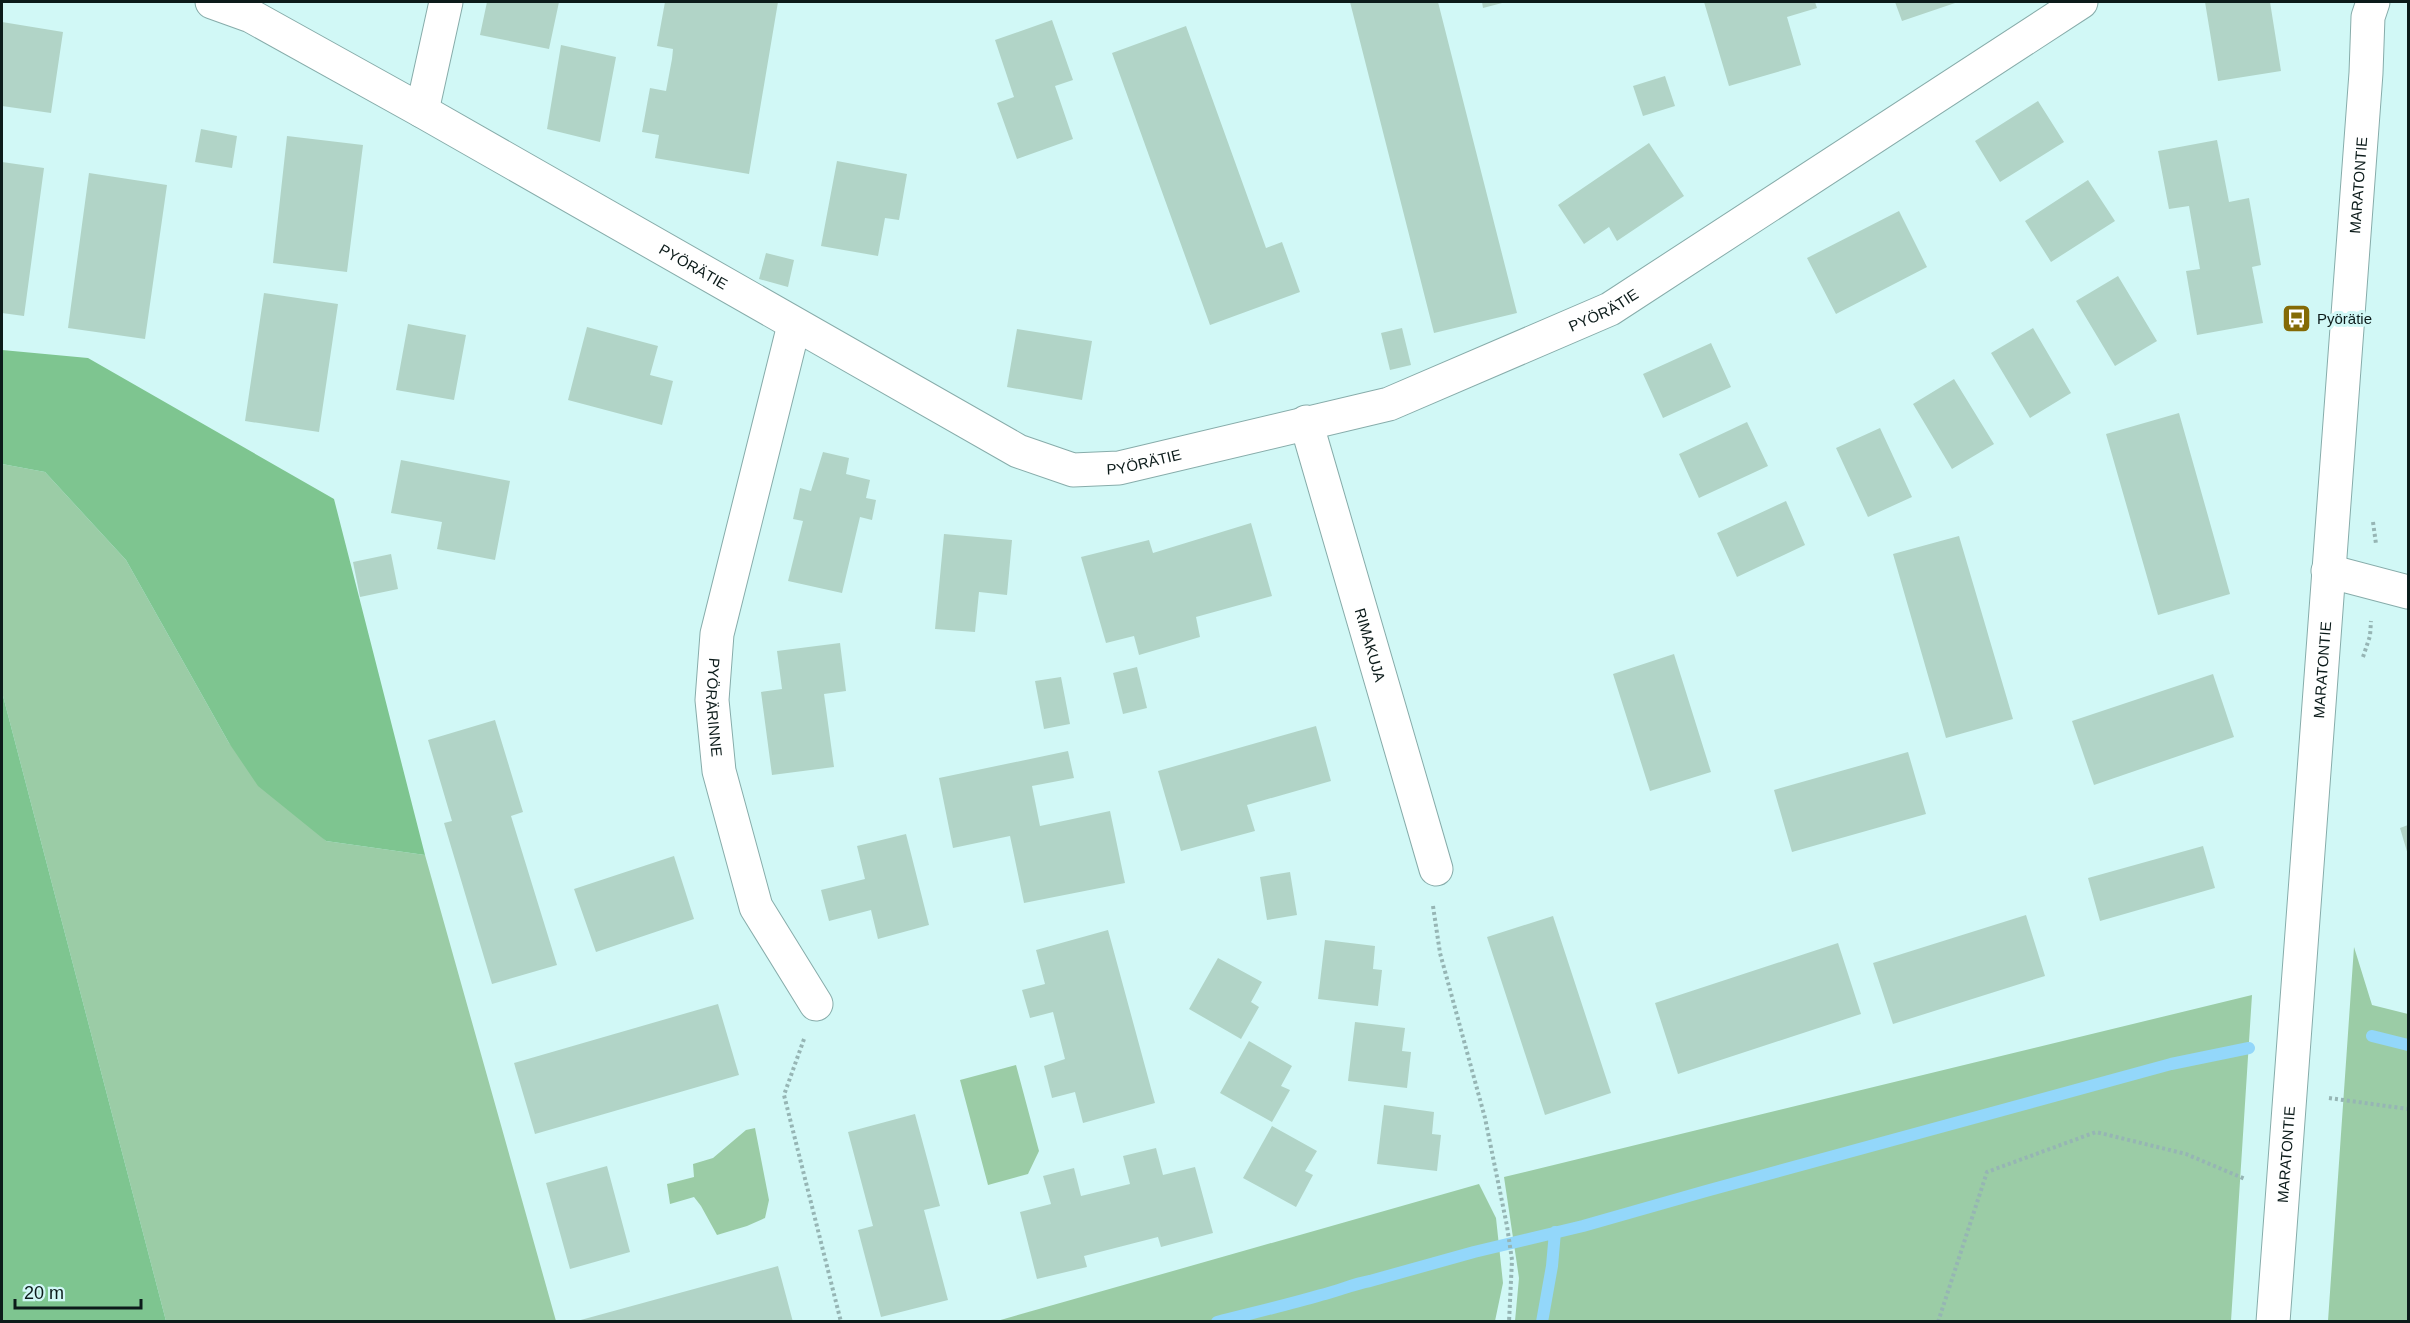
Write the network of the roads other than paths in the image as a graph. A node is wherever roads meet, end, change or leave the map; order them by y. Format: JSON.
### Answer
{"nodes":[{"id":1,"x":212,"y":2,"type":"edge"},
{"id":2,"x":446,"y":2,"type":"edge"},
{"id":3,"x":2080,"y":2,"type":"edge"},
{"id":4,"x":2368,"y":7,"type":"edge"},
{"id":5,"x":423,"y":111,"type":"junction"},
{"id":6,"x":794,"y":325,"type":"junction"},
{"id":7,"x":1306,"y":422,"type":"junction"},
{"id":8,"x":2328,"y":571,"type":"junction"},
{"id":9,"x":2409,"y":592,"type":"edge"},
{"id":10,"x":1436,"y":869,"type":"road end"},
{"id":11,"x":816,"y":1004,"type":"road end"},
{"id":12,"x":2273,"y":1322,"type":"edge"}],
"edges":[{"from":1,"to":5,"type":"street","name":"PYÖRÄTIE"},
{"from":2,"to":5,"type":"street"},
{"from":3,"to":7,"type":"street","name":"PYÖRÄTIE"},
{"from":4,"to":8,"type":"street","name":"MARATONTIE"},
{"from":5,"to":6,"type":"street","name":"PYÖRÄTIE"},
{"from":6,"to":7,"type":"street","name":"PYÖRÄTIE"},
{"from":6,"to":11,"type":"street","name":"PYÖRÄRINNE"},
{"from":7,"to":10,"type":"street","name":"RIMAKUJA"},
{"from":8,"to":9,"type":"street"},
{"from":8,"to":12,"type":"street","name":"MARATONTIE"}]}
